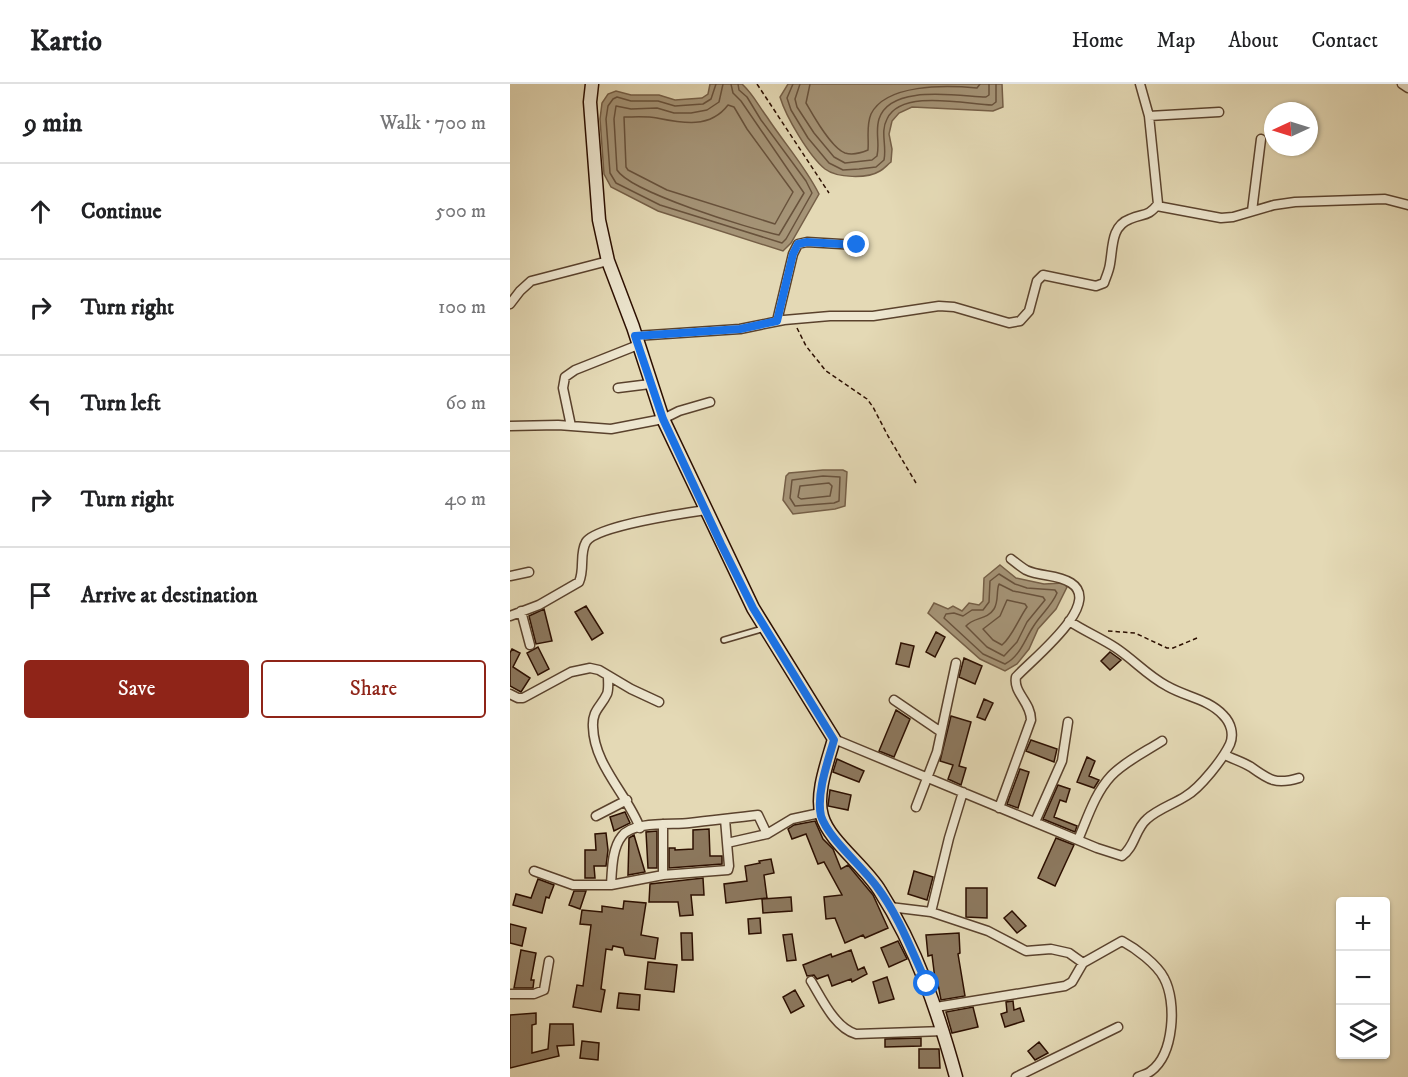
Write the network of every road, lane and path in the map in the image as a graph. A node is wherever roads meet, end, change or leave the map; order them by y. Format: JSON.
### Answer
{"nodes":[{"id":1,"x":592,"y":84,"type":"edge"},
{"id":2,"x":757,"y":84,"type":"edge"},
{"id":3,"x":1140,"y":84,"type":"edge"},
{"id":4,"x":1402,"y":84,"type":"edge"},
{"id":5,"x":1408,"y":88,"type":"edge"},
{"id":6,"x":1219,"y":112,"type":"dead end"},
{"id":7,"x":1149,"y":116,"type":"junction"},
{"id":8,"x":1261,"y":138,"type":"dead end"},
{"id":9,"x":829,"y":193,"type":"dead end"},
{"id":10,"x":1408,"y":205,"type":"edge"},
{"id":11,"x":1157,"y":206,"type":"junction"},
{"id":12,"x":1252,"y":211,"type":"junction"},
{"id":13,"x":857,"y":245,"type":"dead end"},
{"id":14,"x":608,"y":261,"type":"junction"},
{"id":15,"x":510,"y":304,"type":"edge"},
{"id":16,"x":795,"y":320,"type":"junction"},
{"id":17,"x":777,"y":321,"type":"junction"},
{"id":18,"x":637,"y":340,"type":"junction"},
{"id":19,"x":650,"y":384,"type":"junction"},
{"id":20,"x":618,"y":388,"type":"dead end"},
{"id":21,"x":710,"y":402,"type":"dead end"},
{"id":22,"x":663,"y":419,"type":"junction"},
{"id":23,"x":510,"y":426,"type":"edge"},
{"id":24,"x":572,"y":426,"type":"junction"},
{"id":25,"x":916,"y":483,"type":"dead end"},
{"id":26,"x":706,"y":510,"type":"junction"},
{"id":27,"x":1011,"y":559,"type":"dead end"},
{"id":28,"x":529,"y":572,"type":"dead end"},
{"id":29,"x":510,"y":576,"type":"edge"},
{"id":30,"x":521,"y":611,"type":"junction"},
{"id":31,"x":510,"y":616,"type":"edge"},
{"id":32,"x":1069,"y":621,"type":"junction"},
{"id":33,"x":766,"y":628,"type":"junction"},
{"id":34,"x":1092,"y":635,"type":"junction"},
{"id":35,"x":1197,"y":638,"type":"dead end"},
{"id":36,"x":724,"y":640,"type":"dead end"},
{"id":37,"x":530,"y":645,"type":"dead end"},
{"id":38,"x":956,"y":663,"type":"dead end"},
{"id":39,"x":608,"y":676,"type":"junction"},
{"id":40,"x":510,"y":694,"type":"edge"},
{"id":41,"x":894,"y":700,"type":"dead end"},
{"id":42,"x":658,"y":702,"type":"dead end"},
{"id":43,"x":1068,"y":722,"type":"dead end"},
{"id":44,"x":941,"y":732,"type":"junction"},
{"id":45,"x":834,"y":740,"type":"junction"},
{"id":46,"x":1162,"y":741,"type":"dead end"},
{"id":47,"x":1225,"y":755,"type":"junction"},
{"id":48,"x":928,"y":778,"type":"junction"},
{"id":49,"x":1299,"y":778,"type":"dead end"},
{"id":50,"x":963,"y":792,"type":"junction"},
{"id":51,"x":627,"y":800,"type":"junction"},
{"id":52,"x":916,"y":807,"type":"dead end"},
{"id":53,"x":999,"y":808,"type":"junction"},
{"id":54,"x":820,"y":813,"type":"junction"},
{"id":55,"x":596,"y":816,"type":"dead end"},
{"id":56,"x":725,"y":819,"type":"junction"},
{"id":57,"x":1035,"y":822,"type":"junction"},
{"id":58,"x":663,"y":824,"type":"junction"},
{"id":59,"x":640,"y":828,"type":"junction"},
{"id":60,"x":767,"y":834,"type":"junction"},
{"id":61,"x":1078,"y":840,"type":"junction"},
{"id":62,"x":727,"y":843,"type":"junction"},
{"id":63,"x":534,"y":871,"type":"dead end"},
{"id":64,"x":663,"y":875,"type":"junction"},
{"id":65,"x":611,"y":885,"type":"junction"},
{"id":66,"x":890,"y":907,"type":"junction"},
{"id":67,"x":931,"y":912,"type":"junction"},
{"id":68,"x":549,"y":961,"type":"dead end"},
{"id":69,"x":1083,"y":963,"type":"junction"},
{"id":70,"x":811,"y":981,"type":"dead end"},
{"id":71,"x":510,"y":994,"type":"edge"},
{"id":72,"x":936,"y":1007,"type":"junction"},
{"id":73,"x":1118,"y":1027,"type":"dead end"},
{"id":74,"x":944,"y":1031,"type":"junction"},
{"id":75,"x":956,"y":1077,"type":"edge"},
{"id":76,"x":1016,"y":1077,"type":"edge"},
{"id":77,"x":1138,"y":1077,"type":"edge"}],
"edges":[{"from":1,"to":14,"type":"street"},
{"from":2,"to":9,"type":"path"},
{"from":3,"to":7,"type":"street"},
{"from":4,"to":5,"type":"street"},
{"from":6,"to":7,"type":"street"},
{"from":7,"to":11,"type":"street"},
{"from":8,"to":12,"type":"street"},
{"from":10,"to":12,"type":"street"},
{"from":11,"to":12,"type":"street"},
{"from":11,"to":16,"type":"street"},
{"from":13,"to":17,"type":"street"},
{"from":14,"to":15,"type":"street"},
{"from":14,"to":18,"type":"street"},
{"from":16,"to":17,"type":"street"},
{"from":16,"to":25,"type":"path"},
{"from":17,"to":18,"type":"street"},
{"from":18,"to":19,"type":"street"},
{"from":18,"to":24,"type":"street"},
{"from":19,"to":20,"type":"street"},
{"from":19,"to":22,"type":"street"},
{"from":21,"to":22,"type":"street"},
{"from":22,"to":24,"type":"street"},
{"from":22,"to":26,"type":"street"},
{"from":23,"to":24,"type":"street"},
{"from":26,"to":30,"type":"street"},
{"from":26,"to":33,"type":"street"},
{"from":27,"to":32,"type":"street"},
{"from":28,"to":29,"type":"street"},
{"from":30,"to":31,"type":"street"},
{"from":30,"to":37,"type":"street"},
{"from":32,"to":34,"type":"street"},
{"from":32,"to":53,"type":"street"},
{"from":33,"to":36,"type":"lane"},
{"from":33,"to":45,"type":"street"},
{"from":34,"to":35,"type":"path"},
{"from":34,"to":47,"type":"street"},
{"from":38,"to":44,"type":"street"},
{"from":39,"to":40,"type":"street"},
{"from":39,"to":42,"type":"street"},
{"from":39,"to":51,"type":"street"},
{"from":41,"to":44,"type":"street"},
{"from":43,"to":57,"type":"street"},
{"from":44,"to":48,"type":"street"},
{"from":45,"to":48,"type":"street"},
{"from":45,"to":54,"type":"street"},
{"from":46,"to":61,"type":"street"},
{"from":47,"to":49,"type":"street"},
{"from":47,"to":61,"type":"street"},
{"from":48,"to":50,"type":"street"},
{"from":48,"to":52,"type":"street"},
{"from":50,"to":53,"type":"street"},
{"from":50,"to":67,"type":"street"},
{"from":51,"to":55,"type":"street"},
{"from":51,"to":59,"type":"street"},
{"from":53,"to":57,"type":"street"},
{"from":54,"to":60,"type":"street"},
{"from":54,"to":66,"type":"street"},
{"from":56,"to":58,"type":"street"},
{"from":56,"to":60,"type":"street"},
{"from":56,"to":62,"type":"street"},
{"from":57,"to":61,"type":"street"},
{"from":58,"to":59,"type":"street"},
{"from":58,"to":64,"type":"street"},
{"from":59,"to":65,"type":"street"},
{"from":60,"to":62,"type":"street"},
{"from":62,"to":64,"type":"street"},
{"from":63,"to":65,"type":"street"},
{"from":64,"to":65,"type":"street"},
{"from":66,"to":67,"type":"street"},
{"from":66,"to":72,"type":"street"},
{"from":67,"to":69,"type":"street"},
{"from":68,"to":71,"type":"street"},
{"from":69,"to":72,"type":"street"},
{"from":69,"to":77,"type":"street"},
{"from":70,"to":74,"type":"street"},
{"from":72,"to":74,"type":"street"},
{"from":73,"to":76,"type":"street"},
{"from":74,"to":75,"type":"street"}]}
